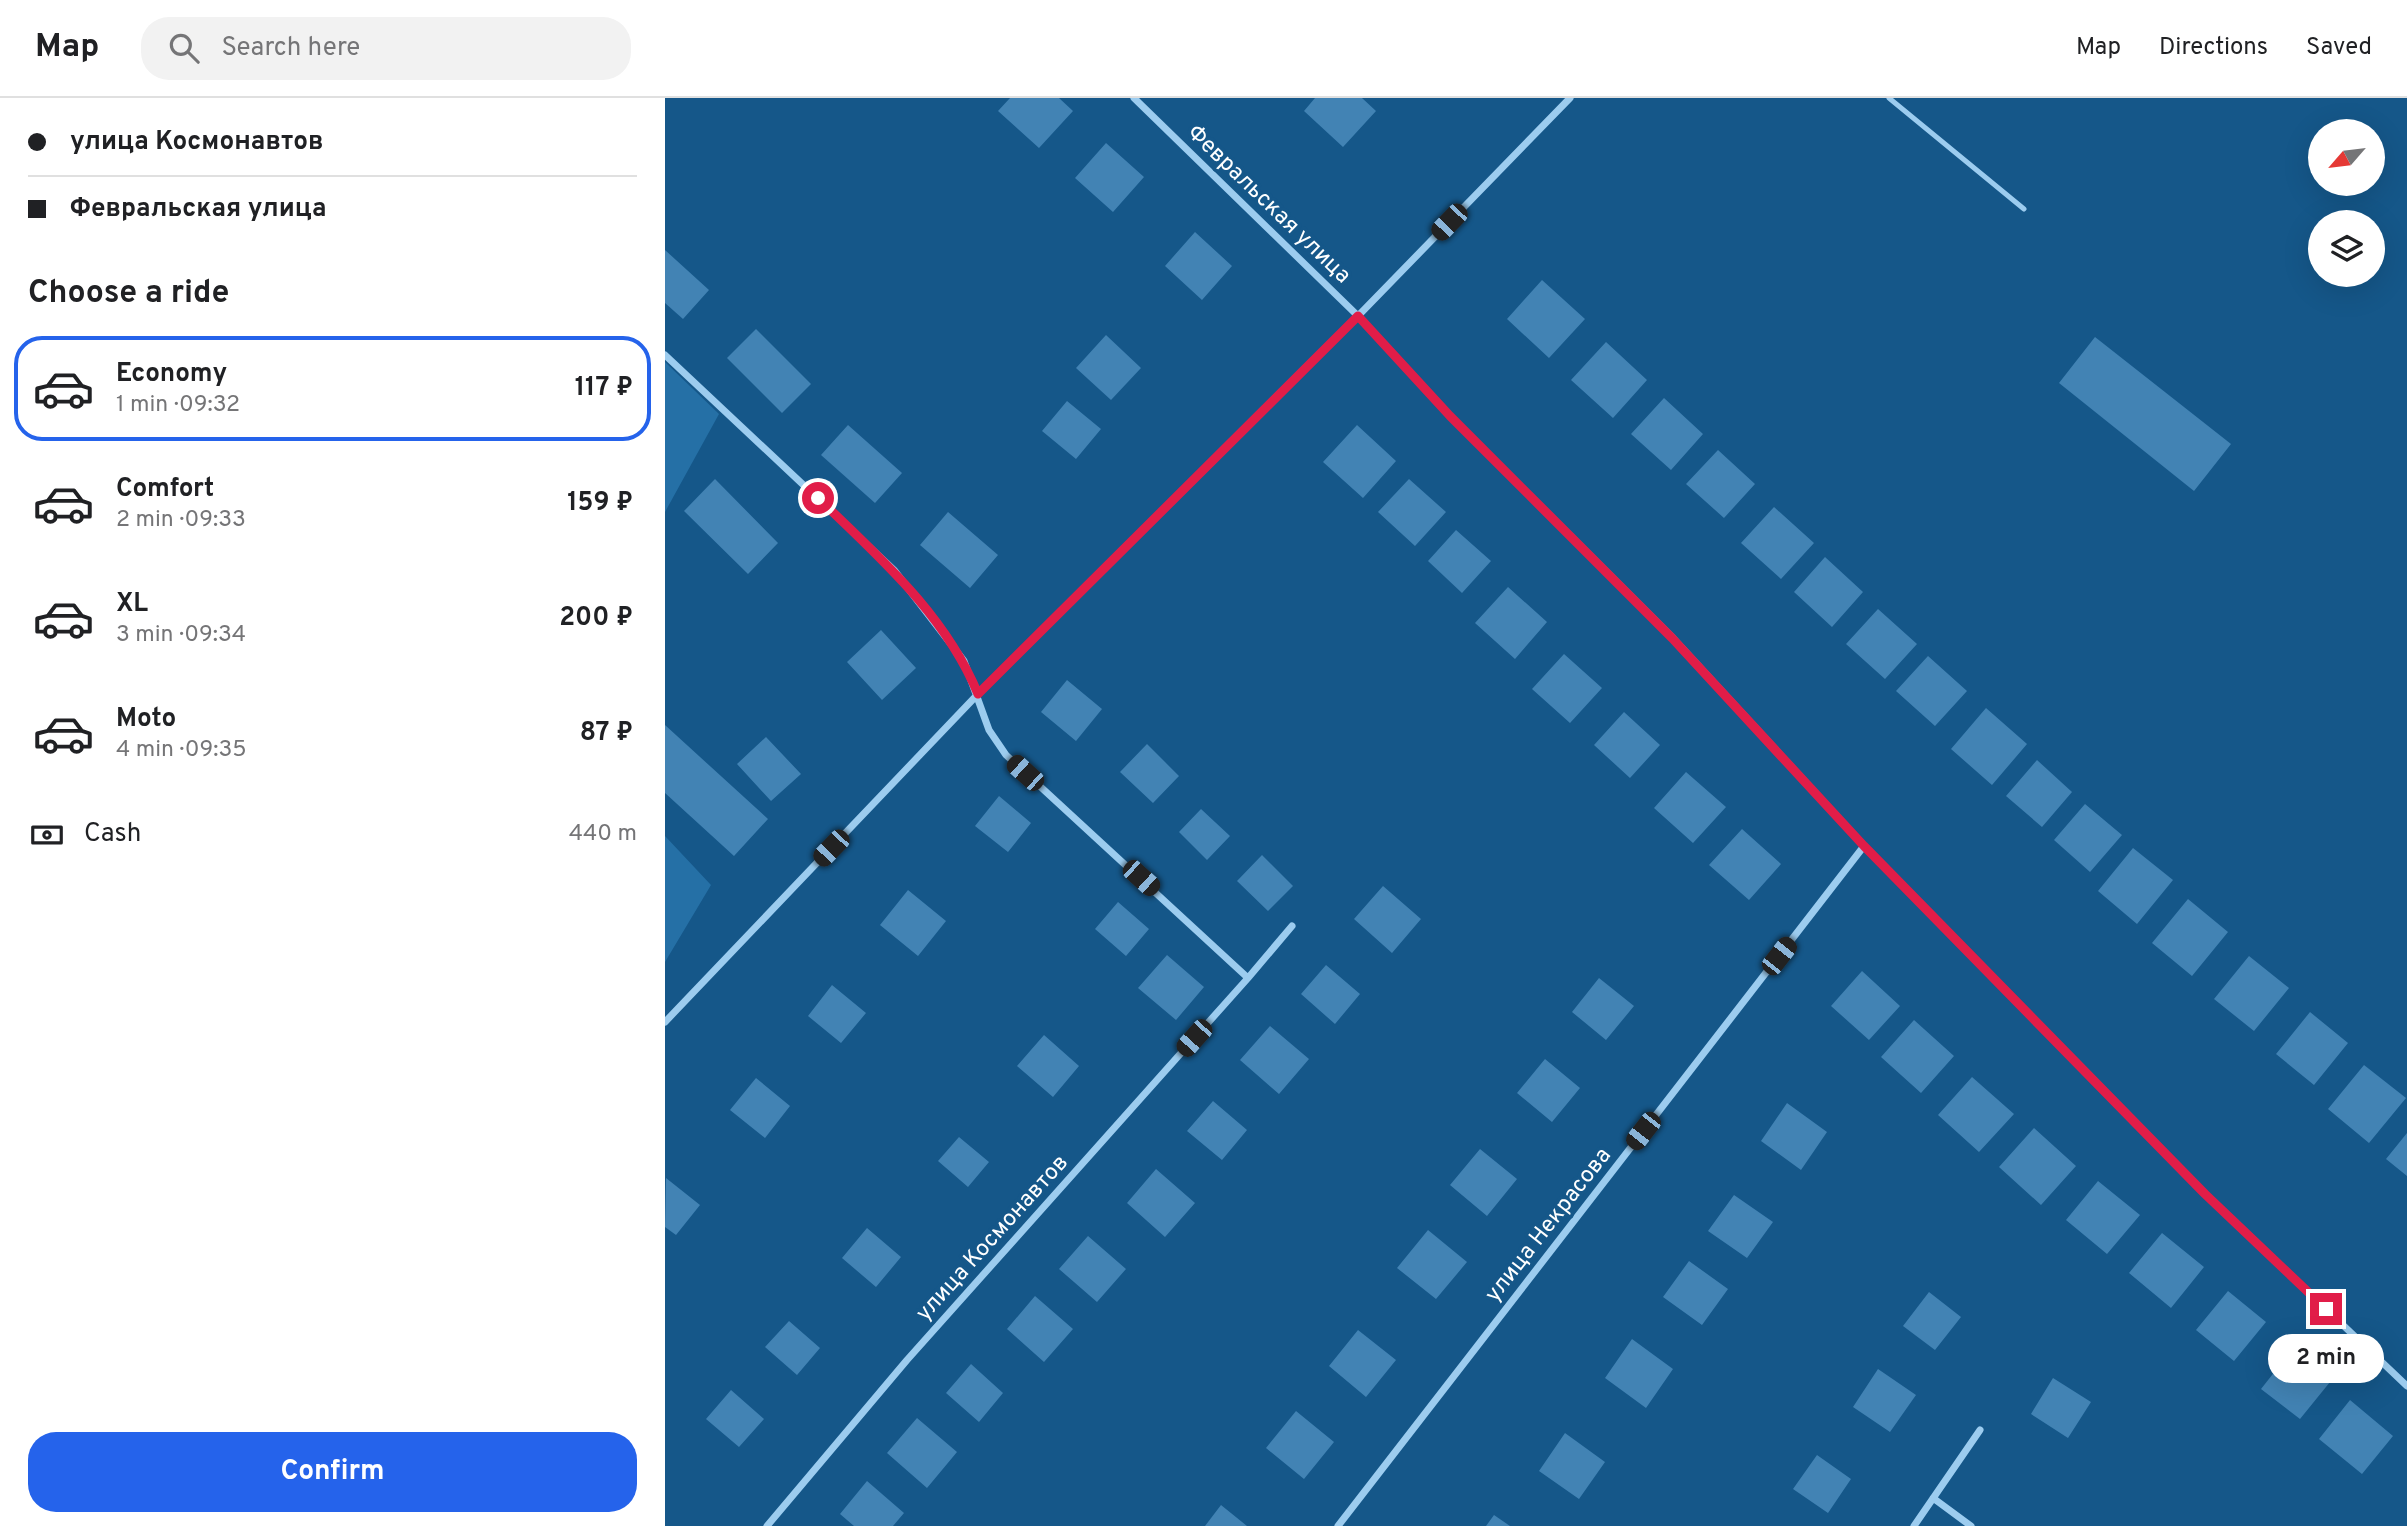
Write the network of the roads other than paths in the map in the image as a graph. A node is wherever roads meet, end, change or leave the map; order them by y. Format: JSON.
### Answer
{"nodes":[{"id":1,"x":1134,"y":98,"type":"edge"},
{"id":2,"x":1570,"y":98,"type":"edge"},
{"id":3,"x":1889,"y":98,"type":"edge"},
{"id":4,"x":2024,"y":209,"type":"dead end"},
{"id":5,"x":1358,"y":316,"type":"junction"},
{"id":6,"x":665,"y":355,"type":"edge"},
{"id":7,"x":978,"y":694,"type":"junction"},
{"id":8,"x":1864,"y":846,"type":"junction"},
{"id":9,"x":1292,"y":926,"type":"dead end"},
{"id":10,"x":1248,"y":978,"type":"junction"},
{"id":11,"x":665,"y":1022,"type":"edge"},
{"id":12,"x":2407,"y":1386,"type":"edge"},
{"id":13,"x":1980,"y":1430,"type":"dead end"},
{"id":14,"x":1933,"y":1498,"type":"junction"},
{"id":15,"x":767,"y":1526,"type":"edge"},
{"id":16,"x":1338,"y":1526,"type":"edge"},
{"id":17,"x":1914,"y":1526,"type":"edge"},
{"id":18,"x":1971,"y":1526,"type":"edge"}],
"edges":[{"from":1,"to":5,"type":"street","name":"Февральская улица"},
{"from":2,"to":5,"type":"street"},
{"from":3,"to":4,"type":"lane"},
{"from":5,"to":7,"type":"street"},
{"from":5,"to":8,"type":"street","name":"Февральская улица"},
{"from":6,"to":7,"type":"street"},
{"from":7,"to":10,"type":"street"},
{"from":7,"to":11,"type":"street"},
{"from":8,"to":12,"type":"street","name":"Февральская улица"},
{"from":8,"to":16,"type":"street","name":"улица Некрасова"},
{"from":9,"to":10,"type":"street","name":"улица Космонавтов"},
{"from":10,"to":15,"type":"street","name":"улица Космонавтов"},
{"from":13,"to":14,"type":"street"},
{"from":14,"to":17,"type":"street"},
{"from":14,"to":18,"type":"street"}]}
